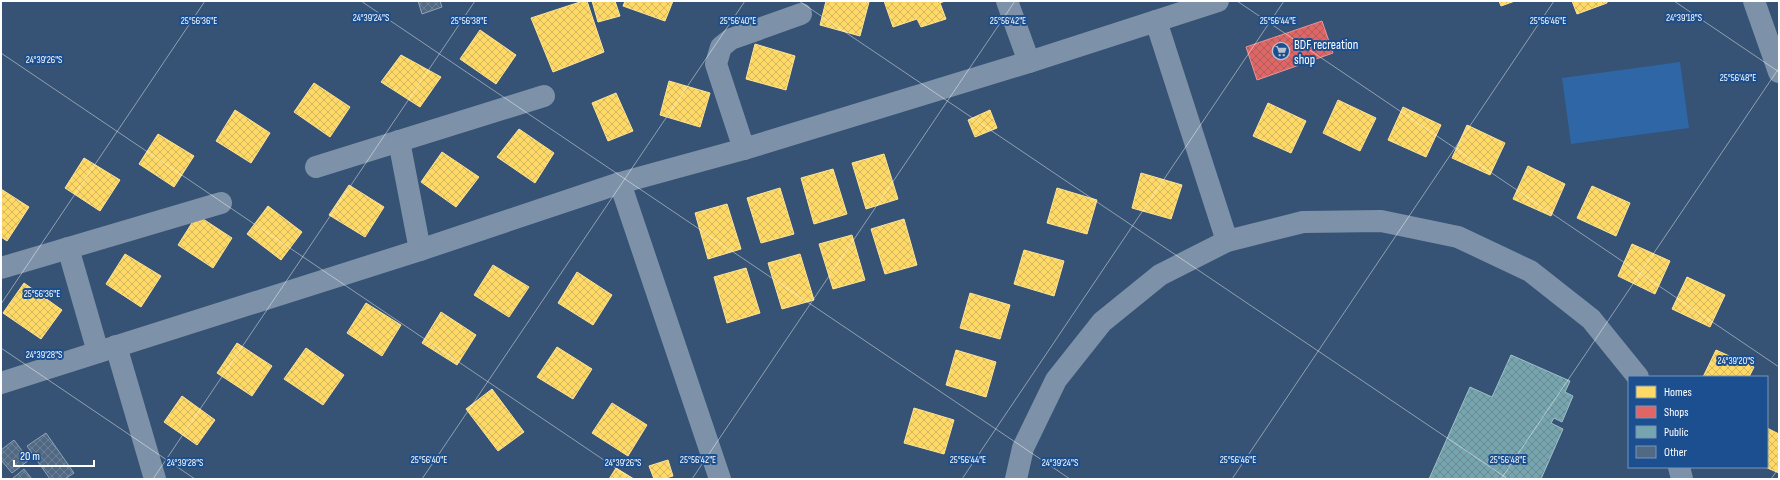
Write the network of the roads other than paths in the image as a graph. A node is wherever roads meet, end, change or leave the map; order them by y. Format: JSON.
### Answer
{"nodes":[{"id":1,"x":1007,"y":1,"type":"edge"},
{"id":2,"x":1218,"y":1,"type":"edge"},
{"id":3,"x":1754,"y":1,"type":"edge"},
{"id":4,"x":801,"y":14,"type":"dead end"},
{"id":5,"x":1156,"y":21,"type":"junction"},
{"id":6,"x":1029,"y":62,"type":"junction"},
{"id":7,"x":1779,"y":72,"type":"edge"},
{"id":8,"x":544,"y":96,"type":"dead end"},
{"id":9,"x":398,"y":141,"type":"junction"},
{"id":10,"x":744,"y":149,"type":"junction"},
{"id":11,"x":316,"y":167,"type":"dead end"},
{"id":12,"x":620,"y":183,"type":"junction"},
{"id":13,"x":220,"y":203,"type":"dead end"},
{"id":14,"x":1227,"y":241,"type":"junction"},
{"id":15,"x":68,"y":248,"type":"junction"},
{"id":16,"x":420,"y":250,"type":"junction"},
{"id":17,"x":1,"y":268,"type":"edge"},
{"id":18,"x":107,"y":349,"type":"junction"},
{"id":19,"x":1637,"y":376,"type":"edge"},
{"id":20,"x":1,"y":383,"type":"edge"},
{"id":21,"x":1679,"y":468,"type":"edge"},
{"id":22,"x":155,"y":479,"type":"edge"},
{"id":23,"x":720,"y":479,"type":"edge"},
{"id":24,"x":1016,"y":479,"type":"edge"},
{"id":25,"x":1682,"y":479,"type":"edge"}],
"edges":[{"from":1,"to":6,"type":"street"},
{"from":2,"to":5,"type":"street"},
{"from":3,"to":7,"type":"street"},
{"from":4,"to":10,"type":"street"},
{"from":5,"to":6,"type":"street"},
{"from":5,"to":14,"type":"street"},
{"from":6,"to":10,"type":"street"},
{"from":8,"to":9,"type":"street"},
{"from":9,"to":11,"type":"street"},
{"from":9,"to":16,"type":"street"},
{"from":10,"to":12,"type":"street"},
{"from":12,"to":16,"type":"street"},
{"from":12,"to":23,"type":"street"},
{"from":13,"to":15,"type":"street"},
{"from":14,"to":19,"type":"street"},
{"from":14,"to":24,"type":"street"},
{"from":15,"to":17,"type":"street"},
{"from":15,"to":18,"type":"street"},
{"from":16,"to":18,"type":"street"},
{"from":18,"to":20,"type":"street"},
{"from":18,"to":22,"type":"street"},
{"from":21,"to":25,"type":"street"}]}
